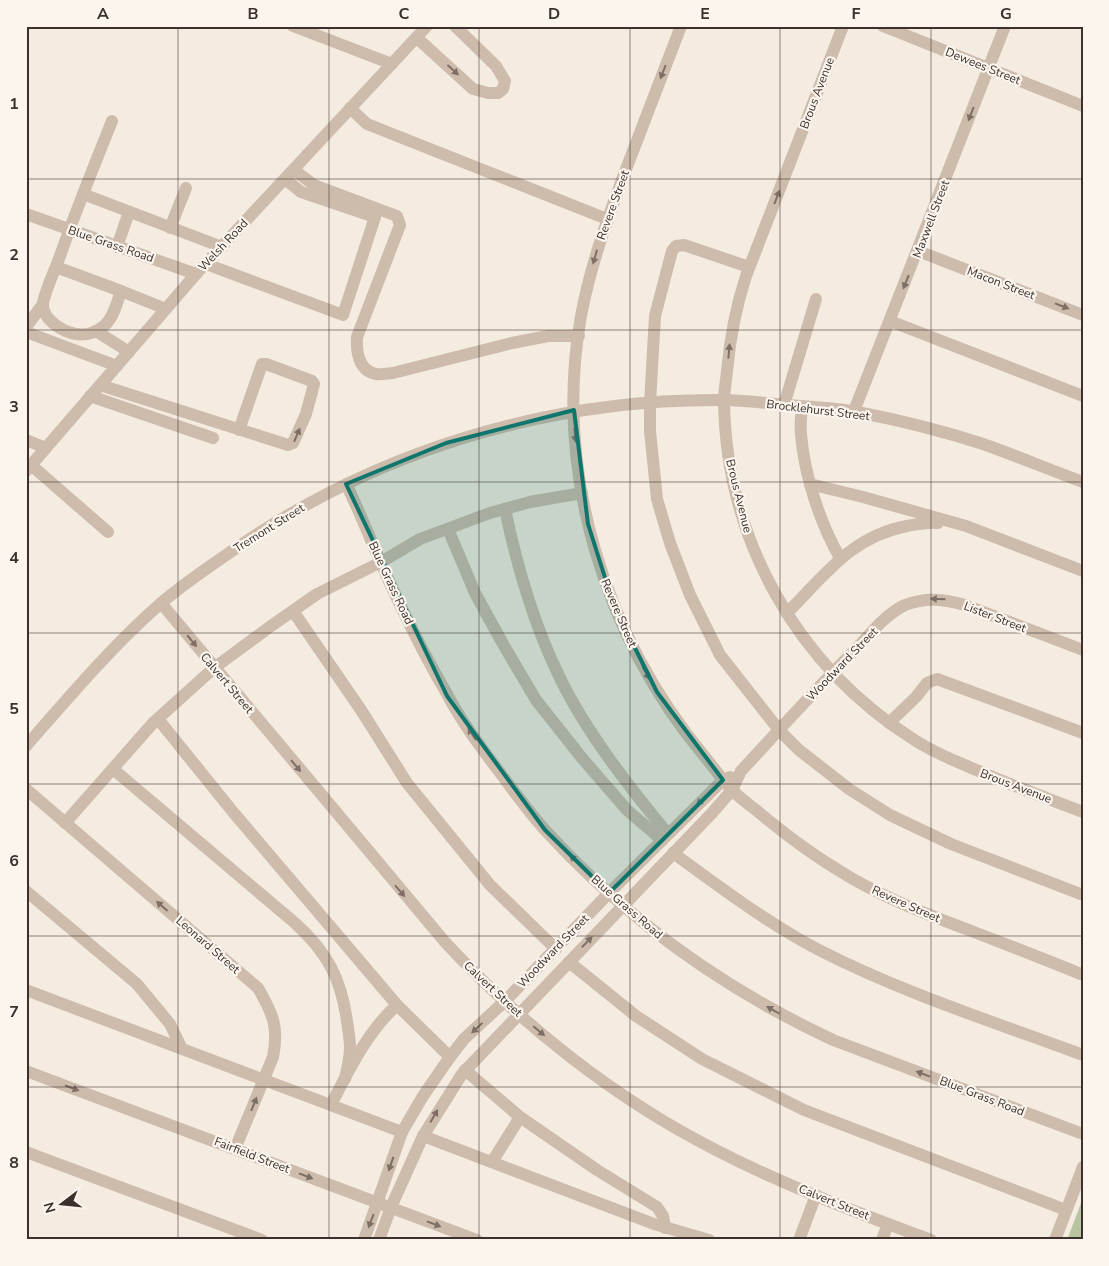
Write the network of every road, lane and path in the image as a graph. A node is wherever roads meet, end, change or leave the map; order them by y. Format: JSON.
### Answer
{"nodes":[{"id":1,"x":293,"y":26,"type":"edge"},
{"id":2,"x":428,"y":26,"type":"edge"},
{"id":3,"x":455,"y":26,"type":"edge"},
{"id":4,"x":680,"y":26,"type":"edge"},
{"id":5,"x":842,"y":26,"type":"edge"},
{"id":6,"x":883,"y":26,"type":"edge"},
{"id":7,"x":1005,"y":26,"type":"edge"},
{"id":8,"x":417,"y":38,"type":"junction"},
{"id":9,"x":392,"y":64,"type":"junction"},
{"id":10,"x":989,"y":68,"type":"junction"},
{"id":11,"x":1083,"y":106,"type":"edge"},
{"id":12,"x":350,"y":108,"type":"junction"},
{"id":13,"x":112,"y":121,"type":"dead end"},
{"id":14,"x":289,"y":174,"type":"junction"},
{"id":15,"x":186,"y":188,"type":"dead end"},
{"id":16,"x":83,"y":194,"type":"junction"},
{"id":17,"x":130,"y":212,"type":"junction"},
{"id":18,"x":26,"y":215,"type":"edge"},
{"id":19,"x":607,"y":219,"type":"junction"},
{"id":20,"x":170,"y":228,"type":"junction"},
{"id":21,"x":69,"y":230,"type":"junction"},
{"id":22,"x":117,"y":246,"type":"junction"},
{"id":23,"x":222,"y":247,"type":"junction"},
{"id":24,"x":918,"y":251,"type":"junction"},
{"id":25,"x":206,"y":264,"type":"junction"},
{"id":26,"x":56,"y":266,"type":"junction"},
{"id":27,"x":749,"y":267,"type":"junction"},
{"id":28,"x":196,"y":274,"type":"junction"},
{"id":29,"x":121,"y":291,"type":"junction"},
{"id":30,"x":816,"y":298,"type":"dead end"},
{"id":31,"x":43,"y":304,"type":"junction"},
{"id":32,"x":166,"y":309,"type":"junction"},
{"id":33,"x":1083,"y":314,"type":"edge"},
{"id":34,"x":890,"y":321,"type":"junction"},
{"id":35,"x":26,"y":326,"type":"edge"},
{"id":36,"x":96,"y":331,"type":"junction"},
{"id":37,"x":26,"y":332,"type":"edge"},
{"id":38,"x":579,"y":336,"type":"junction"},
{"id":39,"x":129,"y":352,"type":"junction"},
{"id":40,"x":117,"y":366,"type":"junction"},
{"id":41,"x":100,"y":385,"type":"junction"},
{"id":42,"x":90,"y":396,"type":"junction"},
{"id":43,"x":1083,"y":396,"type":"edge"},
{"id":44,"x":724,"y":400,"type":"junction"},
{"id":45,"x":650,"y":403,"type":"junction"},
{"id":46,"x":784,"y":405,"type":"junction"},
{"id":47,"x":802,"y":407,"type":"junction"},
{"id":48,"x":574,"y":410,"type":"junction"},
{"id":49,"x":854,"y":411,"type":"junction"},
{"id":50,"x":239,"y":430,"type":"junction"},
{"id":51,"x":213,"y":438,"type":"dead end"},
{"id":52,"x":26,"y":440,"type":"edge"},
{"id":53,"x":46,"y":448,"type":"junction"},
{"id":54,"x":29,"y":468,"type":"edge"},
{"id":55,"x":1083,"y":482,"type":"edge"},
{"id":56,"x":346,"y":484,"type":"junction"},
{"id":57,"x":810,"y":484,"type":"junction"},
{"id":58,"x":582,"y":493,"type":"junction"},
{"id":59,"x":505,"y":509,"type":"junction"},
{"id":60,"x":966,"y":526,"type":"junction"},
{"id":61,"x":448,"y":529,"type":"junction"},
{"id":62,"x":108,"y":532,"type":"dead end"},
{"id":63,"x":840,"y":558,"type":"junction"},
{"id":64,"x":381,"y":562,"type":"junction"},
{"id":65,"x":1083,"y":571,"type":"edge"},
{"id":66,"x":161,"y":603,"type":"junction"},
{"id":67,"x":906,"y":605,"type":"joint"},
{"id":68,"x":293,"y":611,"type":"junction"},
{"id":69,"x":787,"y":613,"type":"junction"},
{"id":70,"x":1083,"y":650,"type":"edge"},
{"id":71,"x":214,"y":668,"type":"junction"},
{"id":72,"x":832,"y":673,"type":"junction"},
{"id":73,"x":158,"y":719,"type":"junction"},
{"id":74,"x":889,"y":723,"type":"junction"},
{"id":75,"x":779,"y":730,"type":"junction"},
{"id":76,"x":1083,"y":733,"type":"edge"},
{"id":77,"x":26,"y":746,"type":"edge"},
{"id":78,"x":113,"y":769,"type":"junction"},
{"id":79,"x":741,"y":771,"type":"junction"},
{"id":80,"x":723,"y":780,"type":"junction"},
{"id":81,"x":26,"y":789,"type":"edge"},
{"id":82,"x":732,"y":790,"type":"junction"},
{"id":83,"x":1083,"y":812,"type":"edge"},
{"id":84,"x":65,"y":823,"type":"junction"},
{"id":85,"x":665,"y":837,"type":"junction"},
{"id":86,"x":673,"y":853,"type":"junction"},
{"id":87,"x":26,"y":891,"type":"edge"},
{"id":88,"x":609,"y":893,"type":"junction"},
{"id":89,"x":1083,"y":895,"type":"edge"},
{"id":90,"x":623,"y":905,"type":"junction"},
{"id":91,"x":556,"y":948,"type":"junction"},
{"id":92,"x":569,"y":962,"type":"junction"},
{"id":93,"x":1083,"y":974,"type":"edge"},
{"id":94,"x":26,"y":990,"type":"edge"},
{"id":95,"x":505,"y":1001,"type":"junction"},
{"id":96,"x":397,"y":1004,"type":"junction"},
{"id":97,"x":519,"y":1014,"type":"junction"},
{"id":98,"x":182,"y":1049,"type":"junction"},
{"id":99,"x":1083,"y":1055,"type":"edge"},
{"id":100,"x":450,"y":1057,"type":"junction"},
{"id":101,"x":465,"y":1070,"type":"junction"},
{"id":102,"x":26,"y":1071,"type":"edge"},
{"id":103,"x":345,"y":1079,"type":"junction"},
{"id":104,"x":264,"y":1080,"type":"junction"},
{"id":105,"x":331,"y":1106,"type":"junction"},
{"id":106,"x":520,"y":1117,"type":"junction"},
{"id":107,"x":402,"y":1132,"type":"junction"},
{"id":108,"x":1083,"y":1134,"type":"edge"},
{"id":109,"x":423,"y":1136,"type":"junction"},
{"id":110,"x":235,"y":1149,"type":"junction"},
{"id":111,"x":26,"y":1152,"type":"edge"},
{"id":112,"x":492,"y":1162,"type":"junction"},
{"id":113,"x":1083,"y":1167,"type":"edge"},
{"id":114,"x":816,"y":1195,"type":"junction"},
{"id":115,"x":378,"y":1203,"type":"junction"},
{"id":116,"x":391,"y":1208,"type":"junction"},
{"id":117,"x":1066,"y":1210,"type":"junction"},
{"id":118,"x":888,"y":1224,"type":"junction"},
{"id":119,"x":665,"y":1228,"type":"junction"},
{"id":120,"x":262,"y":1240,"type":"edge"},
{"id":121,"x":364,"y":1240,"type":"edge"},
{"id":122,"x":379,"y":1240,"type":"edge"},
{"id":123,"x":477,"y":1240,"type":"edge"},
{"id":124,"x":709,"y":1240,"type":"edge"},
{"id":125,"x":799,"y":1240,"type":"edge"},
{"id":126,"x":882,"y":1240,"type":"edge"},
{"id":127,"x":931,"y":1240,"type":"edge"},
{"id":128,"x":1055,"y":1240,"type":"edge"}],
"edges":[{"from":1,"to":9,"type":"street"},
{"from":2,"to":8,"type":"street","name":"Welsh Road"},
{"from":8,"to":3,"type":"street","one_way":true},
{"from":4,"to":19,"type":"street","name":"Revere Street","one_way":true},
{"from":27,"to":5,"type":"street","name":"Brous Avenue","one_way":true},
{"from":6,"to":10,"type":"street","name":"Dewees Street"},
{"from":7,"to":10,"type":"street","name":"Maxwell Street"},
{"from":8,"to":9,"type":"street","name":"Welsh Road"},
{"from":9,"to":12,"type":"street","name":"Welsh Road"},
{"from":10,"to":11,"type":"street","name":"Dewees Street"},
{"from":10,"to":24,"type":"street","name":"Maxwell Street","one_way":true},
{"from":12,"to":14,"type":"street","name":"Welsh Road"},
{"from":12,"to":19,"type":"street"},
{"from":13,"to":16,"type":"street"},
{"from":14,"to":23,"type":"street","name":"Welsh Road"},
{"from":14,"to":25,"type":"street"},
{"from":14,"to":38,"type":"street"},
{"from":15,"to":20,"type":"street"},
{"from":16,"to":17,"type":"street"},
{"from":16,"to":21,"type":"street"},
{"from":17,"to":20,"type":"street"},
{"from":17,"to":22,"type":"street"},
{"from":18,"to":21,"type":"street","name":"Blue Grass Road"},
{"from":19,"to":38,"type":"street","name":"Revere Street","one_way":true},
{"from":20,"to":23,"type":"street"},
{"from":21,"to":22,"type":"street","name":"Blue Grass Road"},
{"from":21,"to":26,"type":"street"},
{"from":22,"to":28,"type":"street","name":"Blue Grass Road"},
{"from":23,"to":25,"type":"street","name":"Welsh Road"},
{"from":24,"to":33,"type":"street","name":"Macon Street","one_way":true},
{"from":24,"to":34,"type":"street","name":"Maxwell Street","one_way":true},
{"from":25,"to":28,"type":"street","name":"Welsh Road"},
{"from":26,"to":29,"type":"street"},
{"from":26,"to":31,"type":"street"},
{"from":44,"to":27,"type":"street","name":"Brous Avenue","one_way":true},
{"from":27,"to":45,"type":"street"},
{"from":28,"to":32,"type":"street","name":"Welsh Road"},
{"from":29,"to":32,"type":"street"},
{"from":29,"to":36,"type":"street"},
{"from":30,"to":46,"type":"street"},
{"from":31,"to":35,"type":"street"},
{"from":31,"to":36,"type":"street"},
{"from":32,"to":39,"type":"street","name":"Welsh Road"},
{"from":34,"to":43,"type":"street"},
{"from":34,"to":49,"type":"street","name":"Maxwell Street"},
{"from":36,"to":39,"type":"street"},
{"from":37,"to":40,"type":"street"},
{"from":38,"to":48,"type":"street","name":"Revere Street"},
{"from":39,"to":40,"type":"street","name":"Welsh Road"},
{"from":40,"to":41,"type":"street","name":"Welsh Road"},
{"from":41,"to":42,"type":"street","name":"Welsh Road"},
{"from":41,"to":50,"type":"street"},
{"from":42,"to":51,"type":"street"},
{"from":42,"to":53,"type":"street","name":"Welsh Road"},
{"from":44,"to":45,"type":"street","name":"Brocklehurst Street"},
{"from":44,"to":46,"type":"street","name":"Brocklehurst Street"},
{"from":44,"to":69,"type":"street","name":"Brous Avenue"},
{"from":45,"to":48,"type":"street","name":"Brocklehurst Street"},
{"from":45,"to":75,"type":"street"},
{"from":46,"to":47,"type":"street","name":"Brocklehurst Street"},
{"from":47,"to":49,"type":"street","name":"Brocklehurst Street"},
{"from":47,"to":57,"type":"street"},
{"from":48,"to":56,"type":"street","name":"Tremont Street"},
{"from":48,"to":58,"type":"street","name":"Revere Street","one_way":true},
{"from":49,"to":55,"type":"street","name":"Brocklehurst Street"},
{"from":50,"to":50,"type":"street","one_way":true},
{"from":52,"to":53,"type":"street"},
{"from":53,"to":54,"type":"street","name":"Welsh Road"},
{"from":54,"to":62,"type":"street"},
{"from":56,"to":64,"type":"street","name":"Blue Grass Road"},
{"from":56,"to":66,"type":"street","name":"Tremont Street"},
{"from":57,"to":60,"type":"street"},
{"from":57,"to":63,"type":"street"},
{"from":58,"to":59,"type":"street"},
{"from":58,"to":80,"type":"street","name":"Revere Street","one_way":true},
{"from":59,"to":61,"type":"street"},
{"from":59,"to":85,"type":"street"},
{"from":60,"to":63,"type":"street"},
{"from":60,"to":65,"type":"street"},
{"from":61,"to":64,"type":"street"},
{"from":61,"to":85,"type":"street"},
{"from":63,"to":69,"type":"street"},
{"from":64,"to":68,"type":"street"},
{"from":88,"to":64,"type":"street","name":"Blue Grass Road","one_way":true},
{"from":66,"to":71,"type":"street","name":"Calvert Street","one_way":true},
{"from":66,"to":77,"type":"street","name":"Tremont Street"},
{"from":70,"to":67,"type":"street","name":"Lister Street","one_way":true},
{"from":67,"to":72,"type":"street","name":"Woodward Street"},
{"from":68,"to":71,"type":"street"},
{"from":68,"to":91,"type":"street"},
{"from":69,"to":72,"type":"street","name":"Brous Avenue"},
{"from":71,"to":73,"type":"street"},
{"from":71,"to":95,"type":"street","name":"Calvert Street","one_way":true},
{"from":72,"to":74,"type":"street","name":"Brous Avenue"},
{"from":72,"to":75,"type":"street","name":"Woodward Street"},
{"from":73,"to":78,"type":"street"},
{"from":73,"to":96,"type":"street"},
{"from":74,"to":76,"type":"street"},
{"from":74,"to":83,"type":"street","name":"Brous Avenue"},
{"from":75,"to":79,"type":"street","name":"Woodward Street"},
{"from":75,"to":89,"type":"street"},
{"from":78,"to":84,"type":"street"},
{"from":78,"to":103,"type":"street"},
{"from":79,"to":80,"type":"street","name":"Woodward Street"},
{"from":79,"to":82,"type":"street","name":"Woodward Street"},
{"from":80,"to":82,"type":"street","name":"Revere Street"},
{"from":80,"to":85,"type":"street","name":"Woodward Street","one_way":true},
{"from":81,"to":84,"type":"street","name":"Leonard Street"},
{"from":82,"to":86,"type":"street","name":"Woodward Street"},
{"from":82,"to":93,"type":"street","name":"Revere Street"},
{"from":104,"to":84,"type":"street","name":"Leonard Street","one_way":true},
{"from":85,"to":88,"type":"street","name":"Woodward Street"},
{"from":86,"to":90,"type":"street","name":"Woodward Street"},
{"from":86,"to":99,"type":"street"},
{"from":87,"to":98,"type":"street"},
{"from":88,"to":90,"type":"street","name":"Blue Grass Road"},
{"from":88,"to":91,"type":"street","name":"Woodward Street"},
{"from":92,"to":90,"type":"street","name":"Woodward Street","one_way":true},
{"from":108,"to":90,"type":"street","name":"Blue Grass Road","one_way":true},
{"from":91,"to":95,"type":"street","name":"Woodward Street"},
{"from":92,"to":97,"type":"street","name":"Woodward Street"},
{"from":92,"to":117,"type":"street"},
{"from":94,"to":98,"type":"street"},
{"from":95,"to":97,"type":"street","name":"Calvert Street"},
{"from":95,"to":100,"type":"street","name":"Woodward Street","one_way":true},
{"from":96,"to":100,"type":"street"},
{"from":96,"to":103,"type":"street"},
{"from":97,"to":101,"type":"street","name":"Woodward Street"},
{"from":97,"to":114,"type":"street","name":"Calvert Street","one_way":true},
{"from":98,"to":104,"type":"street"},
{"from":100,"to":107,"type":"street","name":"Woodward Street"},
{"from":101,"to":106,"type":"street"},
{"from":109,"to":101,"type":"street","name":"Woodward Street","one_way":true},
{"from":102,"to":110,"type":"street","name":"Fairfield Street","one_way":true},
{"from":103,"to":105,"type":"street"},
{"from":104,"to":105,"type":"street"},
{"from":110,"to":104,"type":"street","name":"Leonard Street","one_way":true},
{"from":105,"to":107,"type":"street"},
{"from":106,"to":112,"type":"street"},
{"from":106,"to":119,"type":"street"},
{"from":107,"to":115,"type":"street","name":"Woodward Street","one_way":true},
{"from":109,"to":112,"type":"street"},
{"from":109,"to":116,"type":"street","name":"Woodward Street"},
{"from":110,"to":115,"type":"street","name":"Fairfield Street","one_way":true},
{"from":111,"to":120,"type":"street"},
{"from":112,"to":119,"type":"street"},
{"from":113,"to":117,"type":"street"},
{"from":114,"to":118,"type":"street","name":"Calvert Street"},
{"from":114,"to":125,"type":"street"},
{"from":115,"to":116,"type":"street","name":"Fairfield Street"},
{"from":115,"to":121,"type":"street","name":"Woodward Street","one_way":true},
{"from":116,"to":122,"type":"street","name":"Woodward Street"},
{"from":116,"to":123,"type":"street","name":"Fairfield Street","one_way":true},
{"from":117,"to":128,"type":"street"},
{"from":118,"to":126,"type":"street"},
{"from":118,"to":127,"type":"street","name":"Calvert Street"},
{"from":119,"to":124,"type":"street"}]}
